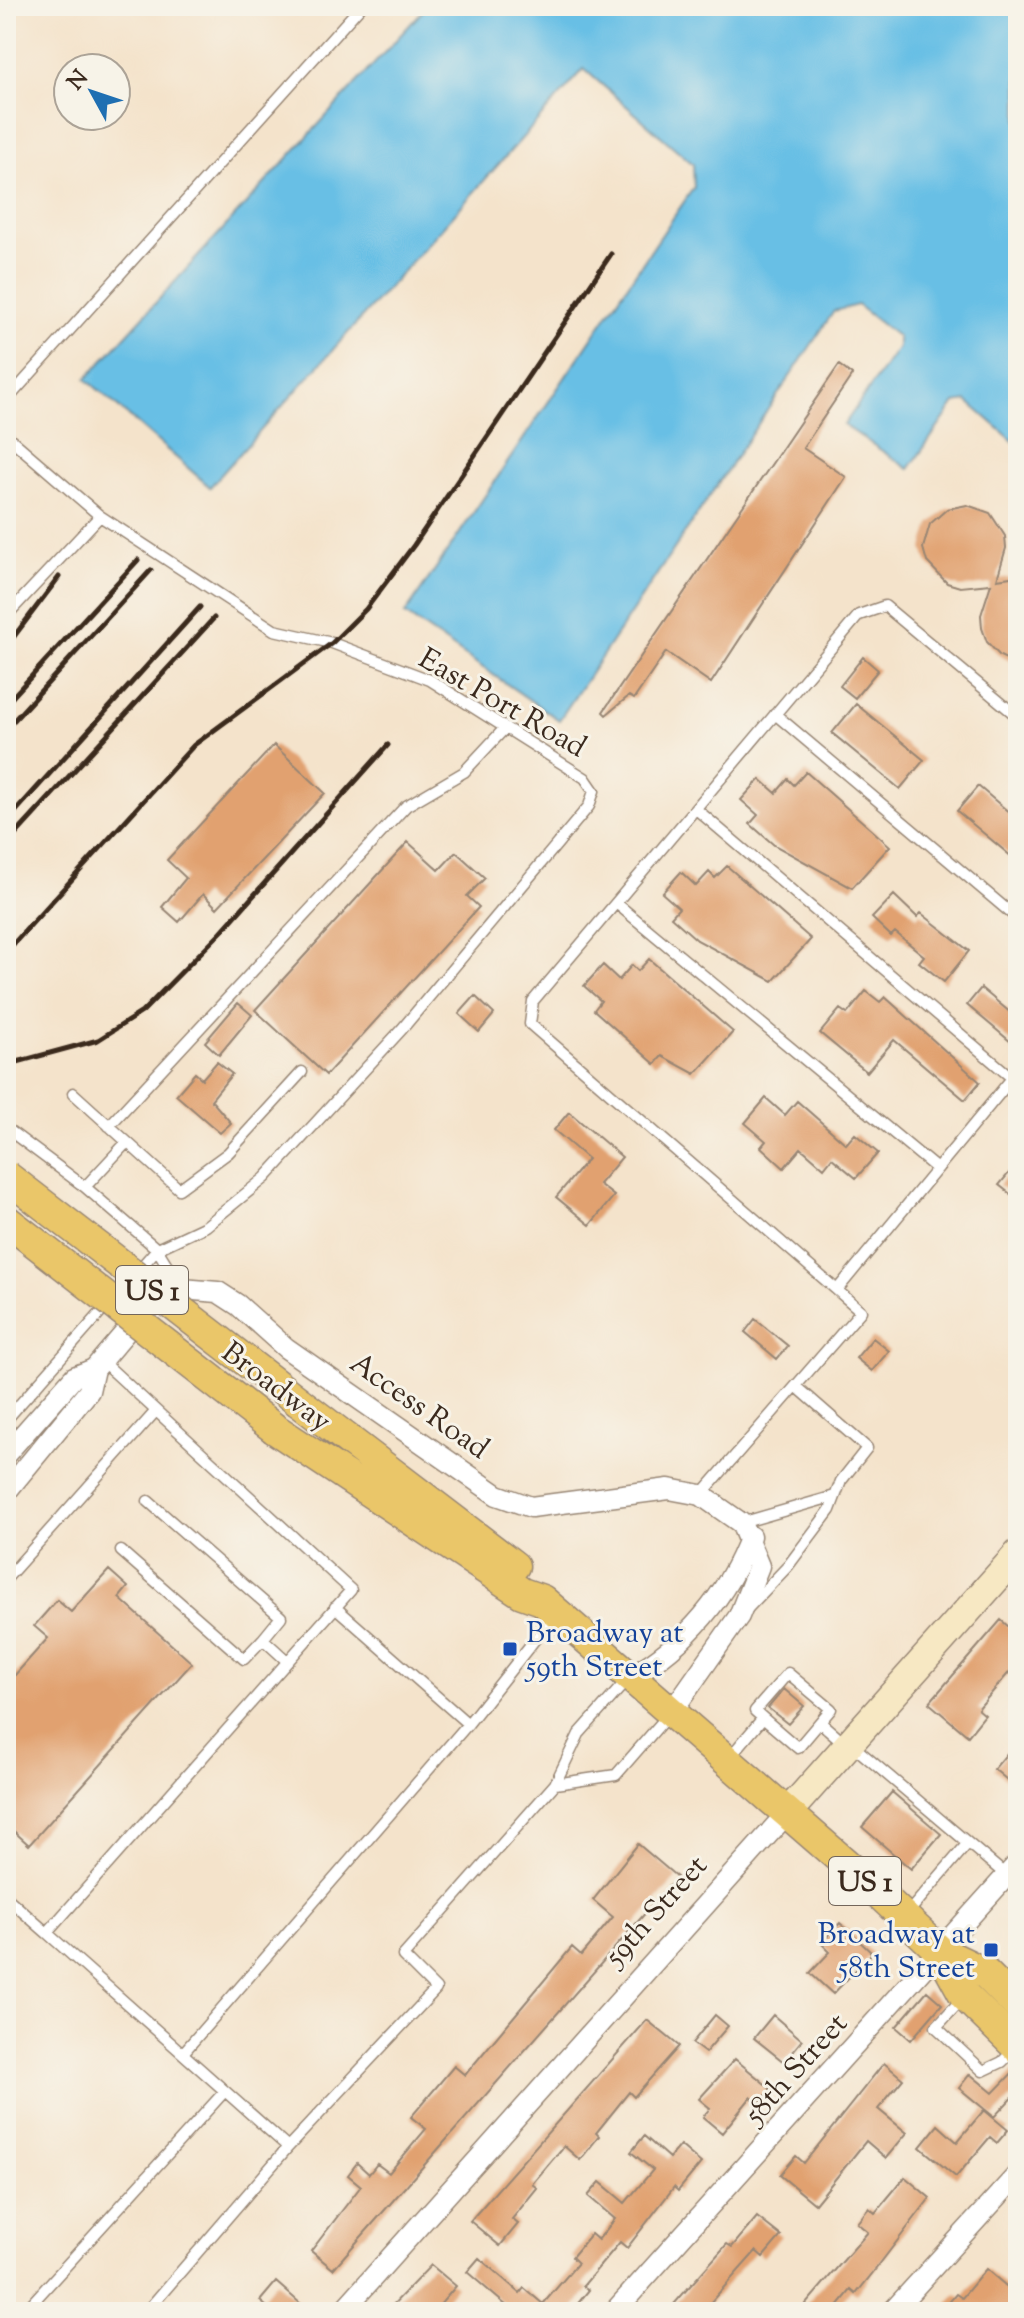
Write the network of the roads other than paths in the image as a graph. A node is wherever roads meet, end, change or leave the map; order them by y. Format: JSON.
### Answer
{"nodes":[{"id":1,"x":361,"y":6,"type":"edge"},
{"id":2,"x":6,"y":401,"type":"edge"},
{"id":3,"x":6,"y":435,"type":"edge"},
{"id":4,"x":100,"y":516,"type":"junction"},
{"id":5,"x":6,"y":616,"type":"edge"},
{"id":6,"x":775,"y":714,"type":"junction"},
{"id":7,"x":1018,"y":717,"type":"edge"},
{"id":8,"x":505,"y":728,"type":"junction"},
{"id":9,"x":696,"y":809,"type":"junction"},
{"id":10,"x":616,"y":903,"type":"junction"},
{"id":11,"x":1018,"y":919,"type":"edge"},
{"id":12,"x":302,"y":1072,"type":"dead end"},
{"id":13,"x":1015,"y":1074,"type":"edge"},
{"id":14,"x":73,"y":1093,"type":"dead end"},
{"id":15,"x":109,"y":1126,"type":"junction"},
{"id":16,"x":6,"y":1128,"type":"edge"},
{"id":17,"x":127,"y":1142,"type":"junction"},
{"id":18,"x":937,"y":1169,"type":"junction"},
{"id":19,"x":6,"y":1176,"type":"edge"},
{"id":20,"x":85,"y":1187,"type":"junction"},
{"id":21,"x":6,"y":1220,"type":"edge"},
{"id":22,"x":157,"y":1249,"type":"junction"},
{"id":23,"x":182,"y":1289,"type":"junction"},
{"id":24,"x":837,"y":1290,"type":"junction"},
{"id":25,"x":98,"y":1365,"type":"junction"},
{"id":26,"x":796,"y":1386,"type":"junction"},
{"id":27,"x":155,"y":1412,"type":"junction"},
{"id":28,"x":6,"y":1420,"type":"edge"},
{"id":29,"x":6,"y":1454,"type":"edge"},
{"id":30,"x":6,"y":1492,"type":"edge"},
{"id":31,"x":701,"y":1495,"type":"junction"},
{"id":32,"x":835,"y":1496,"type":"junction"},
{"id":33,"x":148,"y":1501,"type":"dead end"},
{"id":34,"x":745,"y":1529,"type":"junction"},
{"id":35,"x":121,"y":1551,"type":"dead end"},
{"id":36,"x":1018,"y":1554,"type":"edge"},
{"id":37,"x":6,"y":1579,"type":"edge"},
{"id":38,"x":549,"y":1606,"type":"junction"},
{"id":39,"x":335,"y":1607,"type":"junction"},
{"id":40,"x":739,"y":1616,"type":"junction"},
{"id":41,"x":263,"y":1639,"type":"junction"},
{"id":42,"x":287,"y":1661,"type":"junction"},
{"id":43,"x":631,"y":1676,"type":"junction"},
{"id":44,"x":673,"y":1710,"type":"junction"},
{"id":45,"x":763,"y":1718,"type":"junction"},
{"id":46,"x":820,"y":1722,"type":"junction"},
{"id":47,"x":468,"y":1724,"type":"junction"},
{"id":48,"x":849,"y":1744,"type":"junction"},
{"id":49,"x":728,"y":1758,"type":"junction"},
{"id":50,"x":555,"y":1784,"type":"junction"},
{"id":51,"x":789,"y":1811,"type":"junction"},
{"id":52,"x":968,"y":1843,"type":"junction"},
{"id":53,"x":1012,"y":1869,"type":"edge"},
{"id":54,"x":6,"y":1897,"type":"edge"},
{"id":55,"x":904,"y":1918,"type":"junction"},
{"id":56,"x":47,"y":1933,"type":"junction"},
{"id":57,"x":941,"y":1952,"type":"junction"},
{"id":58,"x":965,"y":1996,"type":"junction"},
{"id":59,"x":1018,"y":2006,"type":"edge"},
{"id":60,"x":1018,"y":2047,"type":"edge"},
{"id":61,"x":183,"y":2053,"type":"junction"},
{"id":62,"x":225,"y":2091,"type":"junction"},
{"id":63,"x":288,"y":2147,"type":"junction"},
{"id":64,"x":1018,"y":2174,"type":"edge"},
{"id":65,"x":24,"y":2312,"type":"edge"},
{"id":66,"x":146,"y":2312,"type":"edge"},
{"id":67,"x":342,"y":2312,"type":"edge"},
{"id":68,"x":614,"y":2312,"type":"edge"},
{"id":69,"x":892,"y":2312,"type":"edge"}],
"edges":[{"from":1,"to":2,"type":"lane"},
{"from":3,"to":4,"type":"lane","name":"East Port Road"},
{"from":4,"to":5,"type":"lane"},
{"from":4,"to":8,"type":"lane","name":"East Port Road"},
{"from":6,"to":7,"type":"lane"},
{"from":6,"to":9,"type":"lane"},
{"from":6,"to":11,"type":"lane"},
{"from":8,"to":15,"type":"lane"},
{"from":8,"to":22,"type":"lane","name":"East Port Road"},
{"from":9,"to":10,"type":"lane"},
{"from":9,"to":13,"type":"lane"},
{"from":10,"to":18,"type":"lane"},
{"from":10,"to":24,"type":"lane"},
{"from":12,"to":17,"type":"lane"},
{"from":13,"to":18,"type":"lane"},
{"from":14,"to":15,"type":"lane"},
{"from":15,"to":17,"type":"lane"},
{"from":16,"to":20,"type":"lane"},
{"from":17,"to":20,"type":"lane"},
{"from":18,"to":24,"type":"lane"},
{"from":19,"to":38,"type":"main road","name":"Broadway","number":"US 1","bridge":true},
{"from":20,"to":22,"type":"lane"},
{"from":21,"to":38,"type":"main road","name":"Broadway","number":"US 1","bridge":true},
{"from":22,"to":23,"type":"lane"},
{"from":22,"to":28,"type":"lane"},
{"from":23,"to":25,"type":"street"},
{"from":23,"to":31,"type":"street","name":"Access Road"},
{"from":24,"to":26,"type":"lane"},
{"from":25,"to":27,"type":"lane"},
{"from":25,"to":29,"type":"street"},
{"from":25,"to":30,"type":"street"},
{"from":26,"to":31,"type":"lane"},
{"from":26,"to":32,"type":"lane"},
{"from":27,"to":37,"type":"lane"},
{"from":27,"to":39,"type":"lane"},
{"from":31,"to":34,"type":"street","name":"Access Road"},
{"from":32,"to":34,"type":"lane"},
{"from":32,"to":40,"type":"lane"},
{"from":33,"to":41,"type":"lane"},
{"from":34,"to":40,"type":"street"},
{"from":34,"to":43,"type":"street"},
{"from":35,"to":41,"type":"lane"},
{"from":36,"to":48,"type":"street","name":"59th Street"},
{"from":38,"to":43,"type":"main road","name":"Broadway","number":"US 1"},
{"from":38,"to":47,"type":"lane"},
{"from":39,"to":42,"type":"lane"},
{"from":39,"to":47,"type":"lane"},
{"from":40,"to":44,"type":"street"},
{"from":41,"to":42,"type":"lane"},
{"from":42,"to":56,"type":"lane"},
{"from":43,"to":44,"type":"main road","name":"Broadway","number":"US 1"},
{"from":43,"to":50,"type":"lane"},
{"from":44,"to":49,"type":"main road","name":"Broadway","number":"US 1"},
{"from":44,"to":50,"type":"lane"},
{"from":45,"to":46,"type":"lane"},
{"from":45,"to":46,"type":"lane"},
{"from":45,"to":49,"type":"lane"},
{"from":46,"to":48,"type":"lane"},
{"from":47,"to":61,"type":"lane"},
{"from":48,"to":51,"type":"street","name":"59th Street"},
{"from":48,"to":52,"type":"lane"},
{"from":49,"to":51,"type":"main road","name":"Broadway","number":"US 1"},
{"from":50,"to":63,"type":"lane"},
{"from":51,"to":55,"type":"main road","name":"Broadway","number":"US 1"},
{"from":51,"to":67,"type":"street","name":"59th Street"},
{"from":52,"to":53,"type":"lane"},
{"from":52,"to":55,"type":"lane"},
{"from":53,"to":57,"type":"street","name":"58th Street"},
{"from":54,"to":56,"type":"lane"},
{"from":55,"to":57,"type":"main road","name":"Broadway","number":"US 1"},
{"from":56,"to":61,"type":"lane"},
{"from":57,"to":58,"type":"main road","name":"Broadway","number":"US 1"},
{"from":57,"to":59,"type":"main road","name":"Broadway","number":"US 1"},
{"from":57,"to":68,"type":"street","name":"58th Street"},
{"from":58,"to":60,"type":"main road","name":"Broadway","number":"US 1"},
{"from":58,"to":60,"type":"lane"},
{"from":61,"to":62,"type":"lane"},
{"from":62,"to":63,"type":"lane"},
{"from":62,"to":65,"type":"lane"},
{"from":63,"to":66,"type":"lane"},
{"from":64,"to":69,"type":"street"}]}
